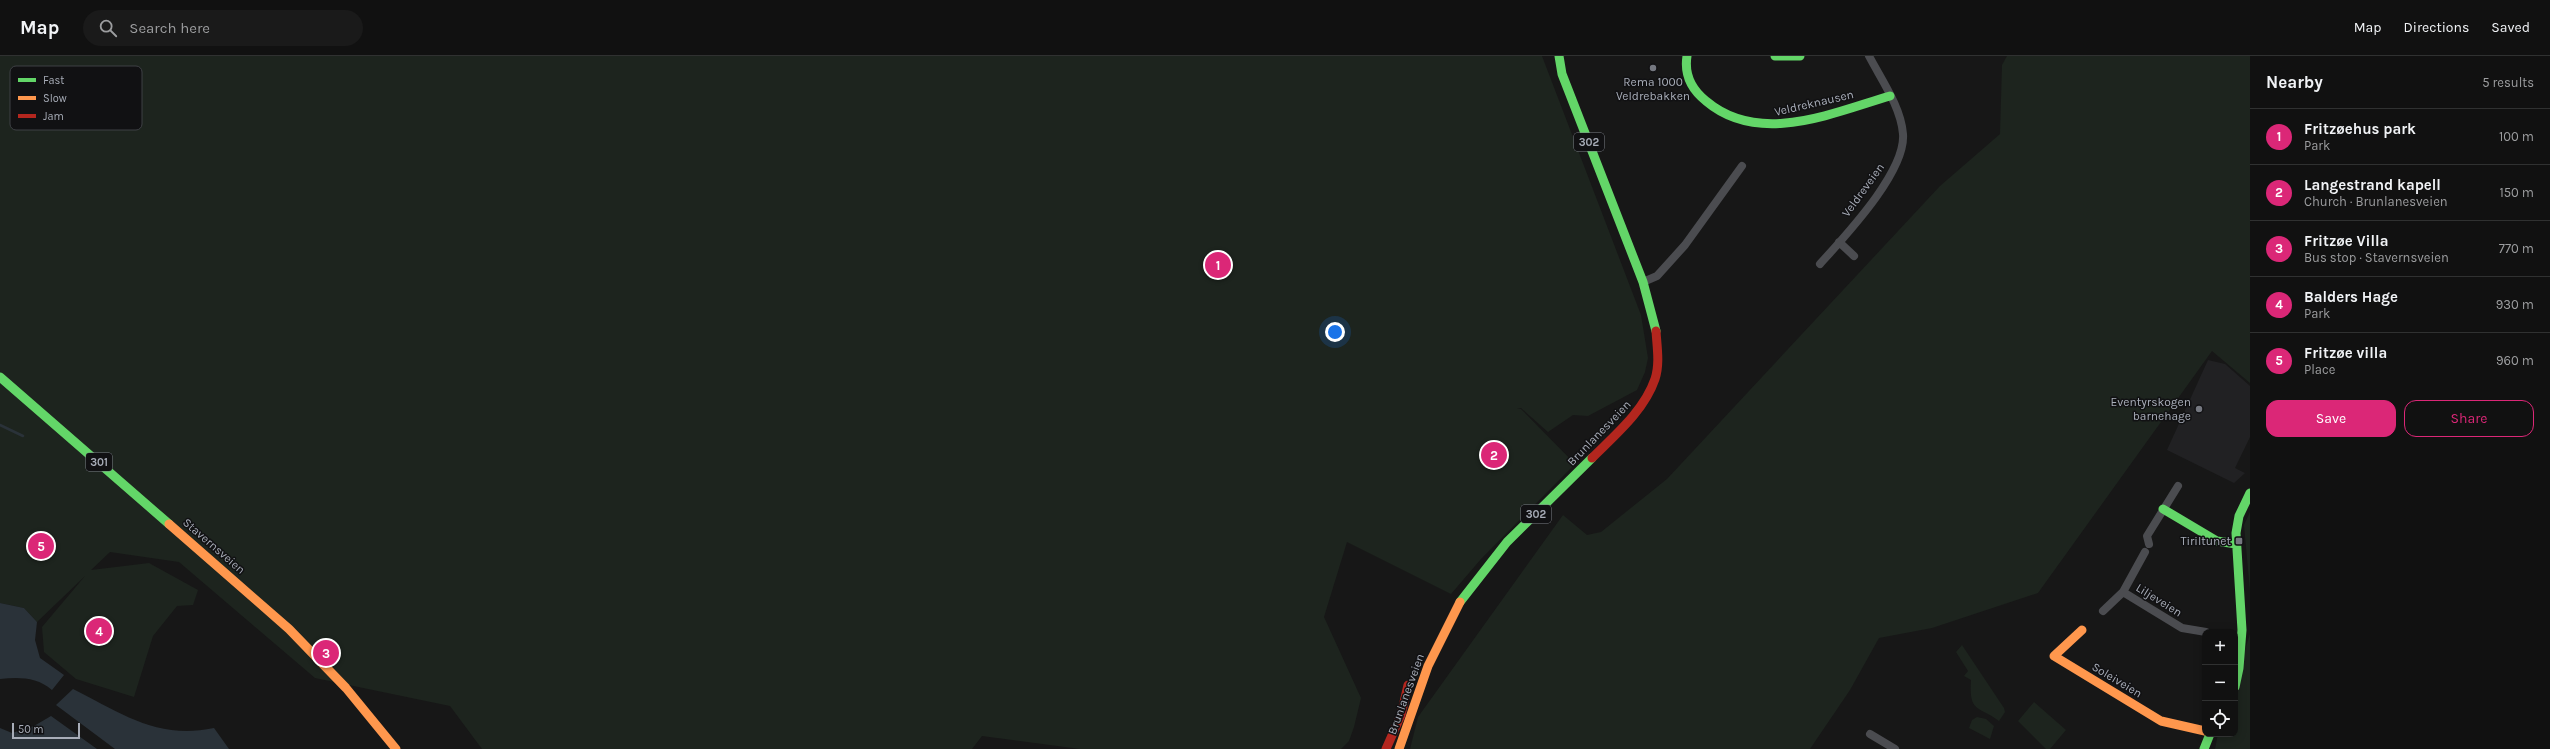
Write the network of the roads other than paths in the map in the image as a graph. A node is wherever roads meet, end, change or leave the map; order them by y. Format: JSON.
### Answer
{"nodes":[{"id":1,"x":1552,"y":56,"type":"edge"},
{"id":2,"x":1559,"y":56,"type":"edge"},
{"id":3,"x":1687,"y":56,"type":"edge"},
{"id":4,"x":1775,"y":56,"type":"edge"},
{"id":5,"x":1800,"y":56,"type":"edge"},
{"id":6,"x":1869,"y":56,"type":"edge"},
{"id":7,"x":1562,"y":74,"type":"junction"},
{"id":8,"x":1890,"y":96,"type":"junction"},
{"id":9,"x":1742,"y":166,"type":"dead end"},
{"id":10,"x":1840,"y":242,"type":"junction"},
{"id":11,"x":1854,"y":256,"type":"dead end"},
{"id":12,"x":1820,"y":264,"type":"dead end"},
{"id":13,"x":1643,"y":282,"type":"junction"},
{"id":14,"x":0,"y":377,"type":"edge"},
{"id":15,"x":2178,"y":486,"type":"dead end"},
{"id":16,"x":2250,"y":493,"type":"edge"},
{"id":17,"x":2164,"y":509,"type":"junction"},
{"id":18,"x":2149,"y":544,"type":"dead end"},
{"id":19,"x":2236,"y":544,"type":"junction"},
{"id":20,"x":2145,"y":552,"type":"dead end"},
{"id":21,"x":2123,"y":592,"type":"junction"},
{"id":22,"x":2103,"y":611,"type":"dead end"},
{"id":23,"x":2082,"y":630,"type":"dead end"},
{"id":24,"x":2202,"y":631,"type":"edge"},
{"id":25,"x":2238,"y":637,"type":"edge"},
{"id":26,"x":2245,"y":638,"type":"junction"},
{"id":27,"x":2238,"y":678,"type":"edge"},
{"id":28,"x":1408,"y":685,"type":"dead end"},
{"id":29,"x":2202,"y":731,"type":"edge"},
{"id":30,"x":1870,"y":734,"type":"dead end"},
{"id":31,"x":2209,"y":737,"type":"edge"},
{"id":32,"x":396,"y":749,"type":"edge"},
{"id":33,"x":1386,"y":749,"type":"edge"},
{"id":34,"x":1399,"y":749,"type":"edge"},
{"id":35,"x":1896,"y":749,"type":"edge"},
{"id":36,"x":2204,"y":749,"type":"edge"}],
"edges":[{"from":1,"to":7,"type":"main road","name":"Brunlanesveien","number":"302"},
{"from":2,"to":7,"type":"main road","name":"Brunlanesveien","number":"302"},
{"from":3,"to":8,"type":"main road","name":"Veldreknausen"},
{"from":4,"to":5,"type":"main road"},
{"from":6,"to":8,"type":"street","name":"Veldreveien"},
{"from":7,"to":13,"type":"main road","name":"Brunlanesveien","number":"302"},
{"from":8,"to":10,"type":"street","name":"Veldreveien"},
{"from":9,"to":13,"type":"street"},
{"from":10,"to":11,"type":"street"},
{"from":10,"to":12,"type":"street","name":"Veldreveien"},
{"from":13,"to":34,"type":"main road","name":"Brunlanesveien","number":"302"},
{"from":14,"to":32,"type":"main road","name":"Stavernsveien","number":"301"},
{"from":15,"to":17,"type":"street"},
{"from":16,"to":19,"type":"main road"},
{"from":17,"to":18,"type":"street"},
{"from":17,"to":19,"type":"main road"},
{"from":19,"to":26,"type":"main road"},
{"from":20,"to":21,"type":"street","name":"Liljeveien"},
{"from":21,"to":22,"type":"street","name":"Liljeveien"},
{"from":21,"to":24,"type":"street","name":"Liljeveien"},
{"from":23,"to":29,"type":"main road","name":"Soleiveien"},
{"from":25,"to":26,"type":"street"},
{"from":26,"to":27,"type":"main road"},
{"from":28,"to":33,"type":"main road"},
{"from":30,"to":35,"type":"street"},
{"from":31,"to":36,"type":"main road"}]}
